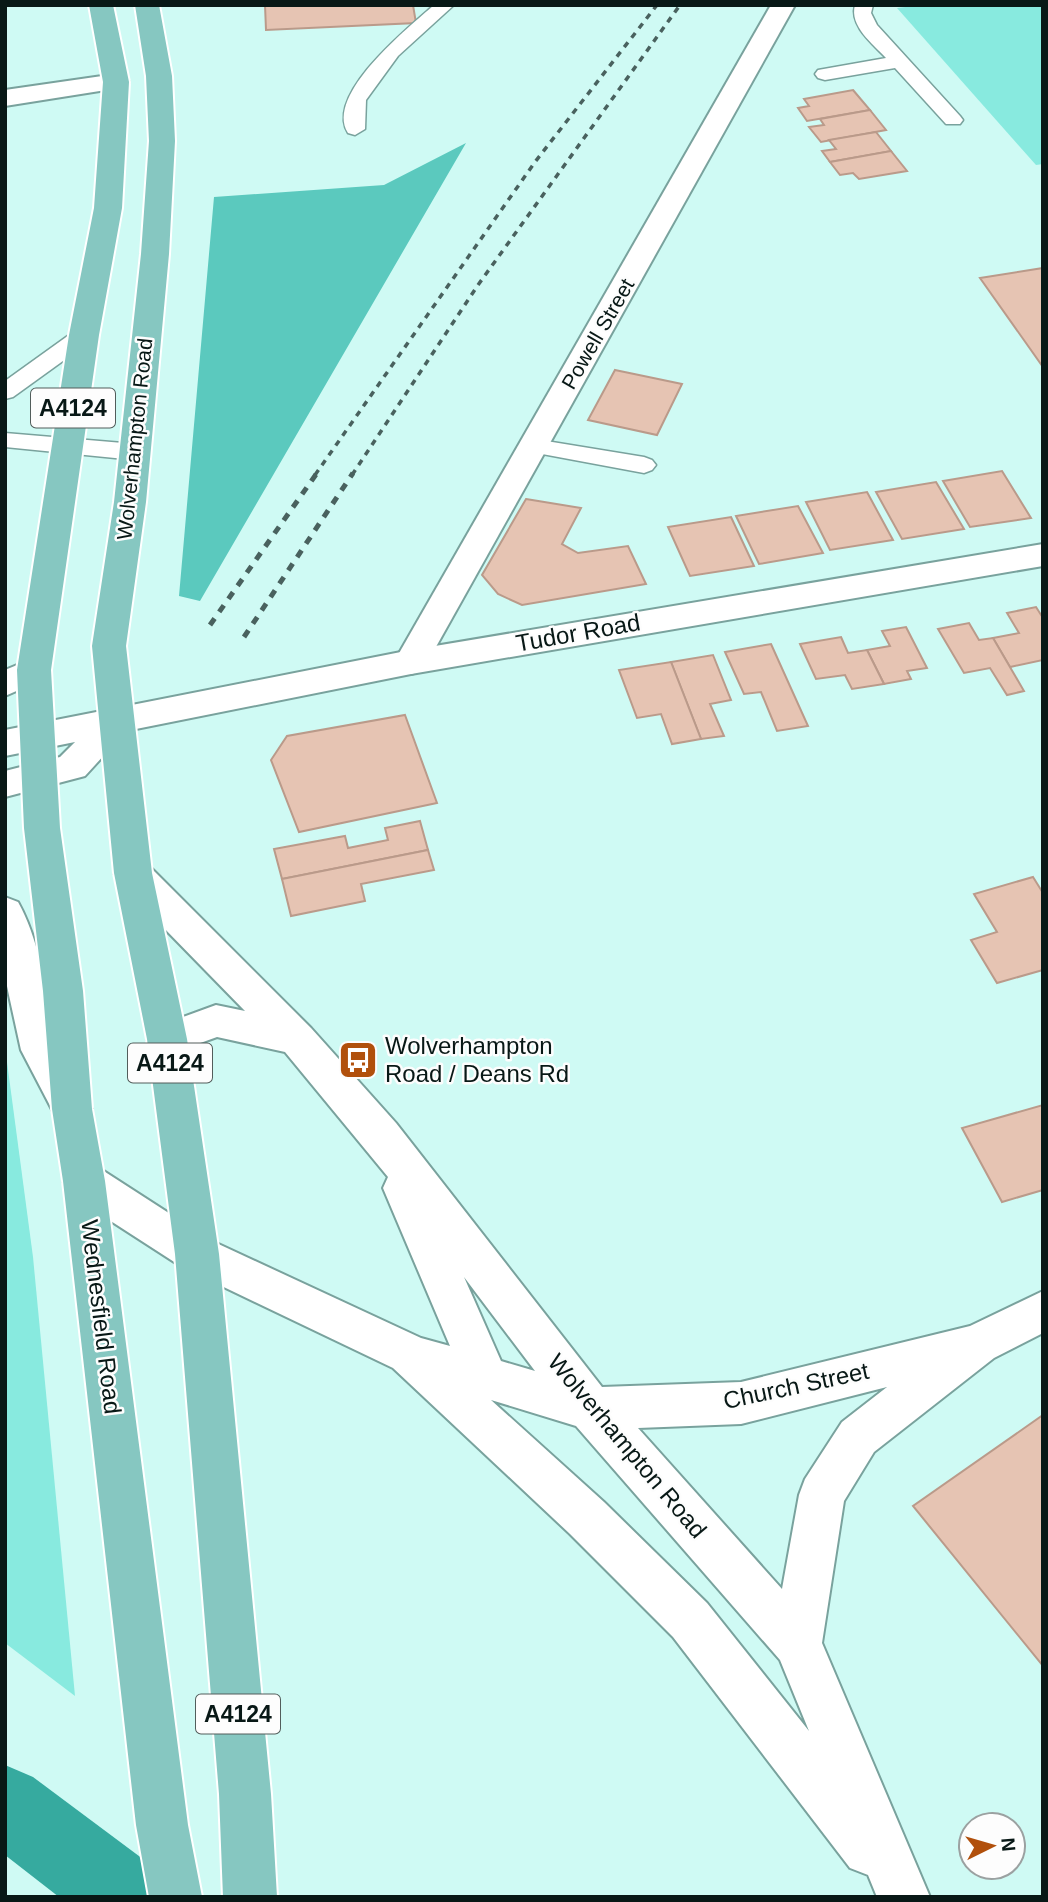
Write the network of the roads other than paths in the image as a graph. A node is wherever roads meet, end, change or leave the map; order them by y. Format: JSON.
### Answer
{"nodes":[{"id":1,"x":101,"y":5,"type":"edge"},
{"id":2,"x":147,"y":5,"type":"edge"},
{"id":3,"x":445,"y":5,"type":"edge"},
{"id":4,"x":783,"y":5,"type":"edge"},
{"id":5,"x":864,"y":5,"type":"edge"},
{"id":6,"x":898,"y":62,"type":"junction"},
{"id":7,"x":825,"y":74,"type":"dead end"},
{"id":8,"x":159,"y":76,"type":"junction"},
{"id":9,"x":116,"y":82,"type":"junction"},
{"id":10,"x":5,"y":98,"type":"edge"},
{"id":11,"x":953,"y":120,"type":"dead end"},
{"id":12,"x":355,"y":129,"type":"dead end"},
{"id":13,"x":84,"y":335,"type":"junction"},
{"id":14,"x":5,"y":392,"type":"edge"},
{"id":15,"x":5,"y":440,"type":"edge"},
{"id":16,"x":67,"y":445,"type":"junction"},
{"id":17,"x":534,"y":446,"type":"junction"},
{"id":18,"x":135,"y":452,"type":"junction"},
{"id":19,"x":644,"y":465,"type":"dead end"},
{"id":20,"x":1043,"y":555,"type":"edge"},
{"id":21,"x":411,"y":662,"type":"junction"},
{"id":22,"x":19,"y":677,"type":"edge"},
{"id":23,"x":115,"y":721,"type":"junction"},
{"id":24,"x":20,"y":739,"type":"edge"},
{"id":25,"x":22,"y":780,"type":"edge"},
{"id":26,"x":133,"y":873,"type":"junction"},
{"id":27,"x":5,"y":912,"type":"edge"},
{"id":28,"x":167,"y":1039,"type":"junction"},
{"id":29,"x":297,"y":1039,"type":"junction"},
{"id":30,"x":72,"y":1109,"type":"junction"},
{"id":31,"x":381,"y":1135,"type":"junction"},
{"id":32,"x":84,"y":1181,"type":"junction"},
{"id":33,"x":197,"y":1254,"type":"junction"},
{"id":34,"x":1043,"y":1311,"type":"edge"},
{"id":35,"x":978,"y":1345,"type":"junction"},
{"id":36,"x":409,"y":1354,"type":"junction"},
{"id":37,"x":486,"y":1379,"type":"junction"},
{"id":38,"x":592,"y":1409,"type":"junction"},
{"id":39,"x":797,"y":1643,"type":"junction"},
{"id":40,"x":901,"y":1892,"type":"edge"},
{"id":41,"x":176,"y":1897,"type":"edge"},
{"id":42,"x":250,"y":1897,"type":"edge"}],
"edges":[{"from":1,"to":9,"type":"main road","number":"A4124"},
{"from":2,"to":8,"type":"main road","name":"Wolverhampton Road","number":"A4124"},
{"from":3,"to":12,"type":"lane"},
{"from":4,"to":17,"type":"street","name":"Powell Street"},
{"from":5,"to":6,"type":"lane"},
{"from":6,"to":7,"type":"lane"},
{"from":6,"to":11,"type":"lane"},
{"from":8,"to":9,"type":"main road"},
{"from":8,"to":18,"type":"main road","name":"Wolverhampton Road","number":"A4124"},
{"from":9,"to":10,"type":"street"},
{"from":9,"to":13,"type":"main road","number":"A4124"},
{"from":13,"to":14,"type":"lane"},
{"from":13,"to":16,"type":"main road","number":"A4124"},
{"from":15,"to":16,"type":"lane"},
{"from":16,"to":18,"type":"lane"},
{"from":16,"to":22,"type":"main road","number":"A4124"},
{"from":17,"to":19,"type":"lane"},
{"from":17,"to":21,"type":"street","name":"Powell Street"},
{"from":18,"to":23,"type":"main road","name":"Wolverhampton Road","number":"A4124"},
{"from":20,"to":21,"type":"street","name":"Tudor Road"},
{"from":21,"to":23,"type":"street","name":"Tudor Road"},
{"from":22,"to":24,"type":"main road","number":"A4124"},
{"from":23,"to":24,"type":"street","name":"Tudor Road"},
{"from":23,"to":25,"type":"street"},
{"from":23,"to":26,"type":"main road","name":"Wolverhampton Road","number":"A4124"},
{"from":24,"to":25,"type":"main road","name":"Wednesfield Road","number":"A4124"},
{"from":25,"to":30,"type":"main road","name":"Wednesfield Road","number":"A4124"},
{"from":26,"to":28,"type":"main road","name":"Wolverhampton Road","number":"A4124"},
{"from":26,"to":29,"type":"street","name":"Wolverhampton Road"},
{"from":27,"to":30,"type":"street"},
{"from":28,"to":29,"type":"street"},
{"from":28,"to":33,"type":"main road","name":"Wolverhampton Road","number":"A4124"},
{"from":29,"to":31,"type":"street","name":"Wolverhampton Road"},
{"from":30,"to":32,"type":"main road","name":"Wednesfield Road","number":"A4124"},
{"from":31,"to":37,"type":"street"},
{"from":31,"to":38,"type":"street","name":"Wolverhampton Road"},
{"from":32,"to":33,"type":"street","name":"Wolverhampton Road"},
{"from":32,"to":41,"type":"main road","name":"Wednesfield Road","number":"A4124"},
{"from":33,"to":36,"type":"street","name":"Wolverhampton Road"},
{"from":33,"to":42,"type":"main road","number":"A4124"},
{"from":34,"to":35,"type":"street","name":"Church Street"},
{"from":35,"to":38,"type":"street","name":"Church Street"},
{"from":35,"to":39,"type":"street","name":"Church Street"},
{"from":36,"to":37,"type":"street","name":"Church Street"},
{"from":36,"to":40,"type":"street","name":"Wolverhampton Road"},
{"from":37,"to":38,"type":"street","name":"Church Street"},
{"from":38,"to":39,"type":"street","name":"Wolverhampton Road"},
{"from":39,"to":40,"type":"street","name":"Wolverhampton Road"}]}
